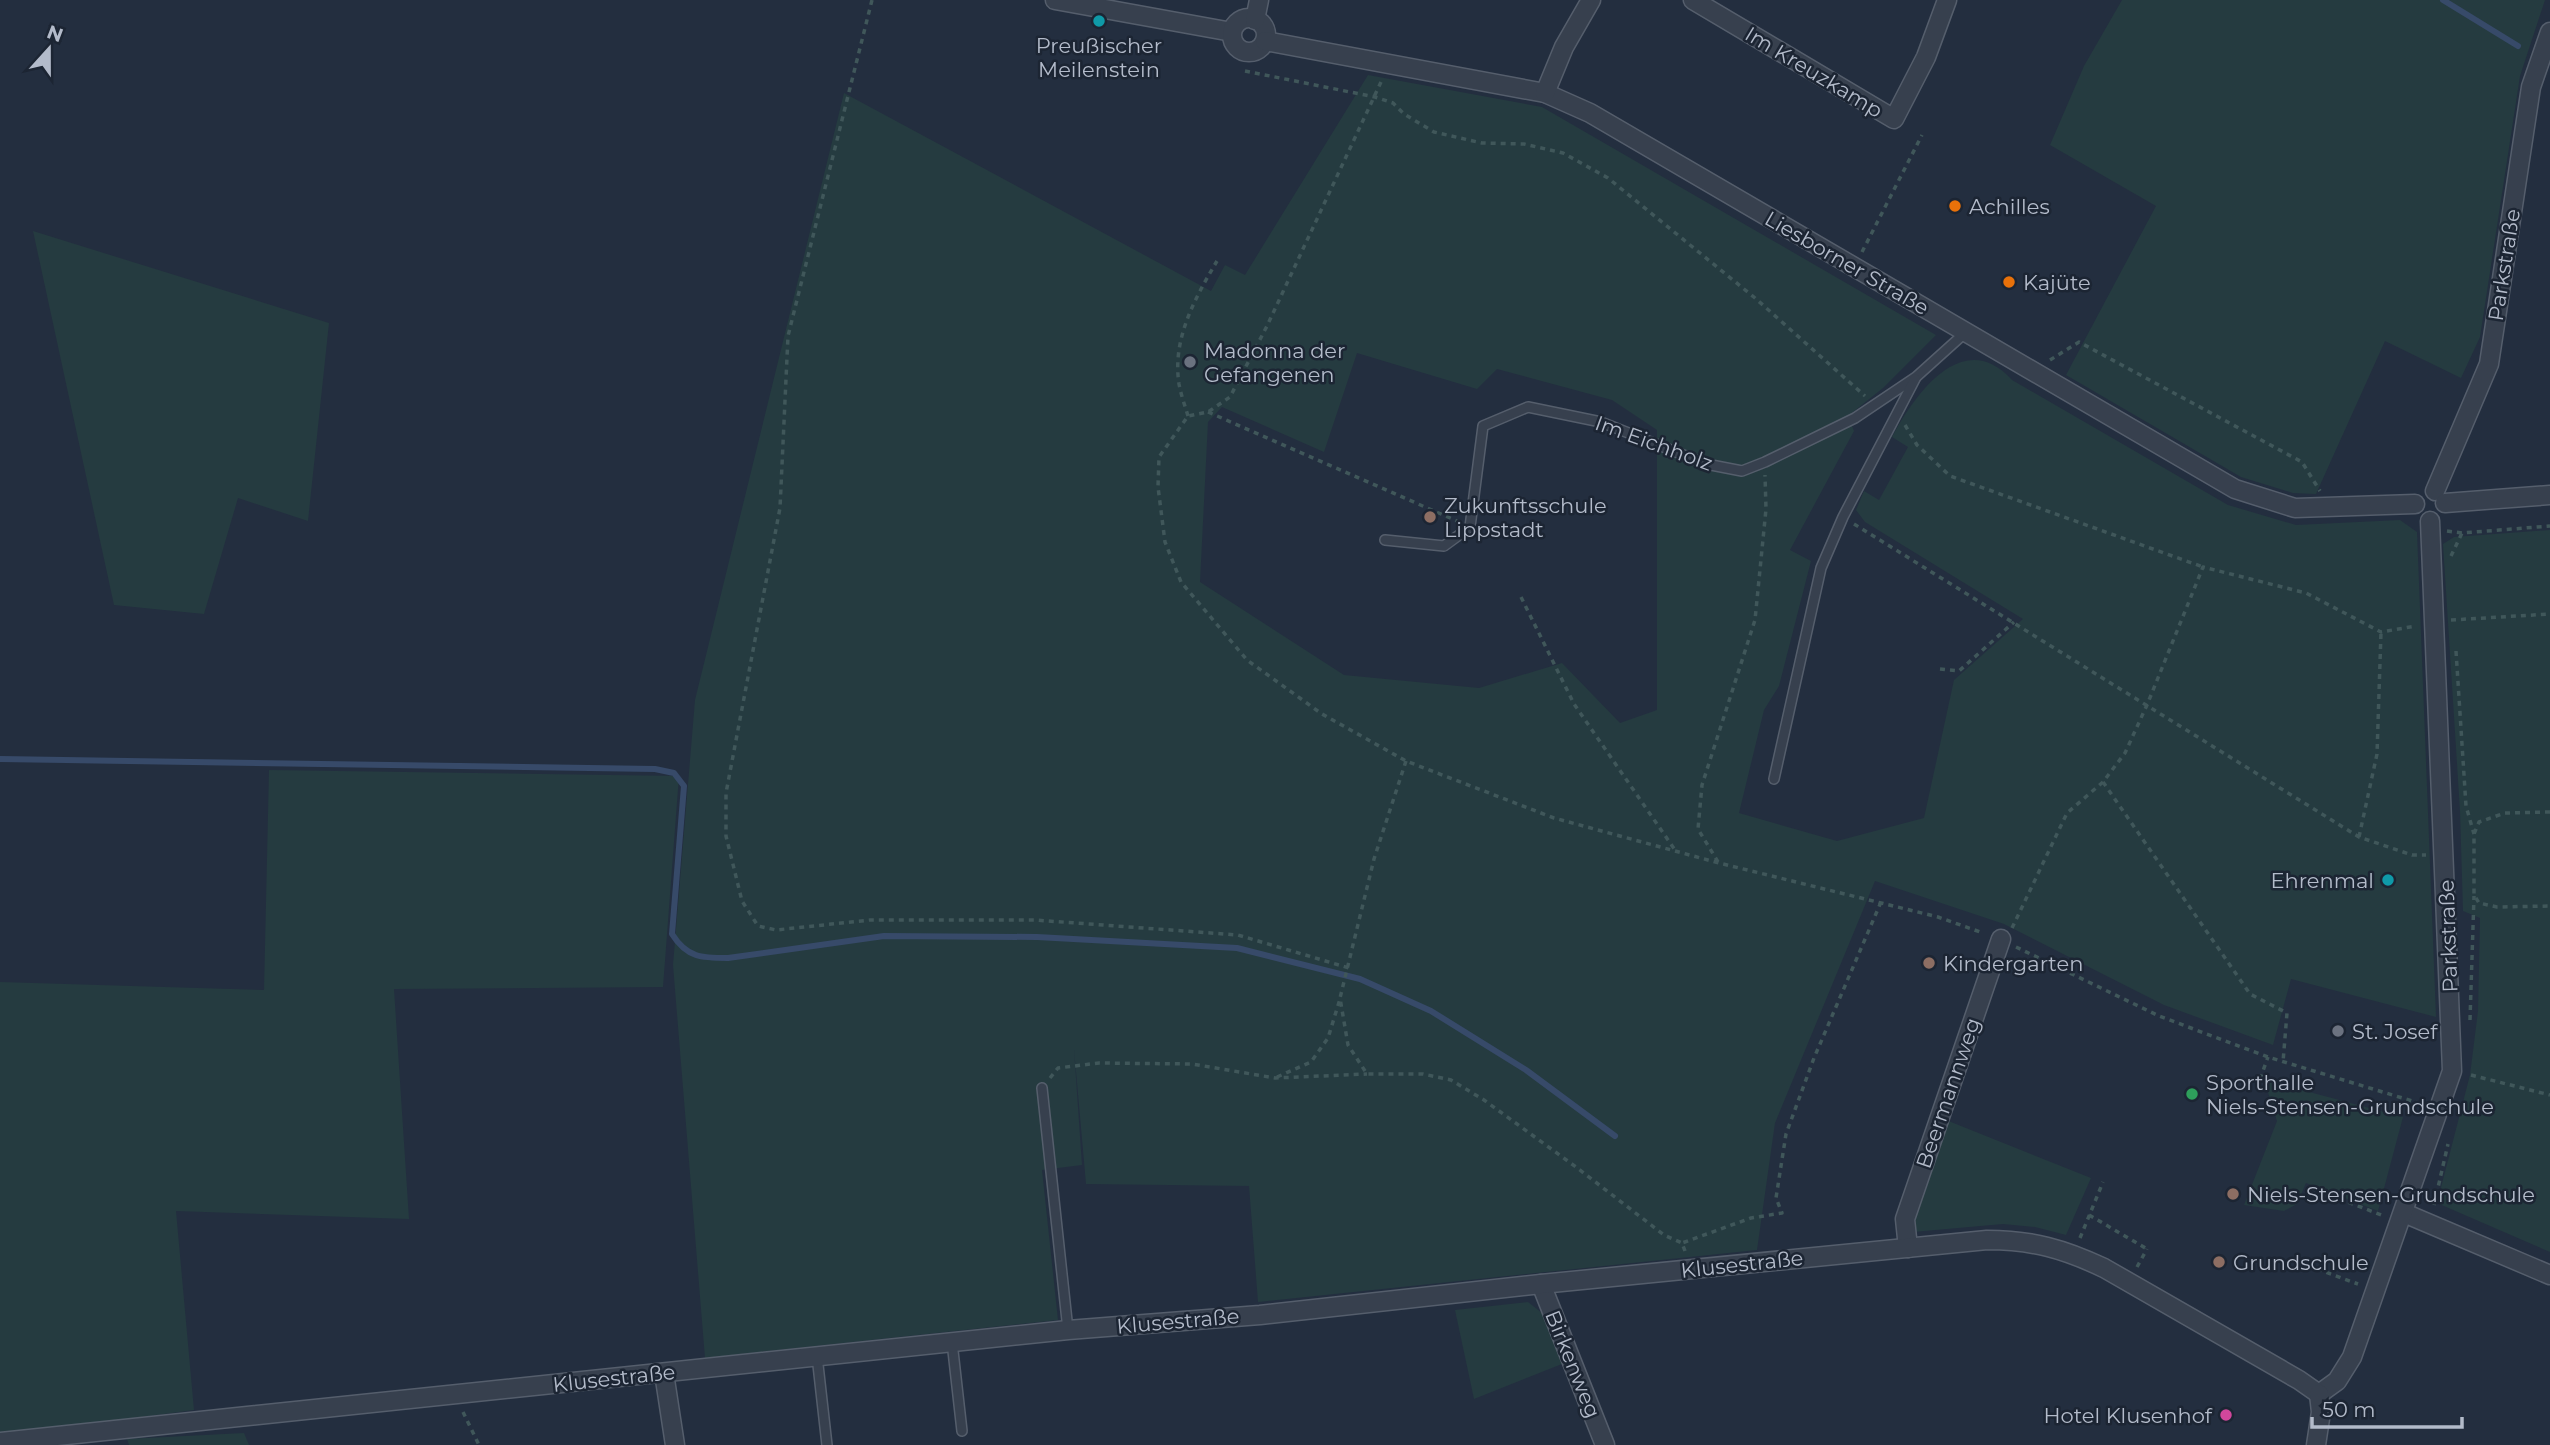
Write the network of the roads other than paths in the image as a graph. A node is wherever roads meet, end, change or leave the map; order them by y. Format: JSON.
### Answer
{"nodes":[{"id":1,"x":1055,"y":0,"type":"edge"},
{"id":2,"x":1259,"y":0,"type":"edge"},
{"id":3,"x":1591,"y":0,"type":"edge"},
{"id":4,"x":1693,"y":0,"type":"edge"},
{"id":5,"x":1947,"y":0,"type":"edge"},
{"id":6,"x":1255,"y":20,"type":"junction"},
{"id":7,"x":1231,"y":32,"type":"junction"},
{"id":8,"x":2550,"y":32,"type":"edge"},
{"id":9,"x":1265,"y":41,"type":"junction"},
{"id":10,"x":1545,"y":93,"type":"junction"},
{"id":11,"x":1966,"y":332,"type":"junction"},
{"id":12,"x":1916,"y":377,"type":"junction"},
{"id":13,"x":2550,"y":495,"type":"edge"},
{"id":14,"x":2440,"y":497,"type":"junction"},
{"id":15,"x":2414,"y":504,"type":"junction"},
{"id":16,"x":2431,"y":525,"type":"junction"},
{"id":17,"x":1385,"y":540,"type":"dead end"},
{"id":18,"x":1774,"y":779,"type":"dead end"},
{"id":19,"x":2001,"y":939,"type":"road end"},
{"id":20,"x":1042,"y":1088,"type":"road end"},
{"id":21,"x":2402,"y":1218,"type":"junction"},
{"id":22,"x":1908,"y":1248,"type":"junction"},
{"id":23,"x":2550,"y":1275,"type":"edge"},
{"id":24,"x":1541,"y":1284,"type":"junction"},
{"id":25,"x":1068,"y":1330,"type":"junction"},
{"id":26,"x":952,"y":1342,"type":"junction"},
{"id":27,"x":817,"y":1356,"type":"junction"},
{"id":28,"x":664,"y":1373,"type":"junction"},
{"id":29,"x":2319,"y":1394,"type":"junction"},
{"id":30,"x":962,"y":1431,"type":"dead end"},
{"id":31,"x":0,"y":1442,"type":"edge"},
{"id":32,"x":675,"y":1445,"type":"edge"},
{"id":33,"x":827,"y":1445,"type":"edge"},
{"id":34,"x":1605,"y":1445,"type":"edge"},
{"id":35,"x":2316,"y":1445,"type":"edge"}],
"edges":[{"from":1,"to":7,"type":"street"},
{"from":2,"to":6,"type":"street"},
{"from":3,"to":10,"type":"street"},
{"from":4,"to":5,"type":"street","name":"Im Kreuzkamp"},
{"from":6,"to":7,"type":"street"},
{"from":6,"to":9,"type":"street"},
{"from":7,"to":9,"type":"street"},
{"from":8,"to":14,"type":"street","name":"Parkstraße"},
{"from":9,"to":10,"type":"street","name":"Liesborner Straße"},
{"from":10,"to":11,"type":"street","name":"Liesborner Straße"},
{"from":11,"to":12,"type":"lane","name":"Im Eichholz"},
{"from":11,"to":15,"type":"street","name":"Liesborner Straße"},
{"from":12,"to":17,"type":"lane","name":"Im Eichholz"},
{"from":12,"to":18,"type":"lane","name":"Im Eichholz"},
{"from":13,"to":14,"type":"street"},
{"from":14,"to":15,"type":"street"},
{"from":14,"to":16,"type":"street"},
{"from":15,"to":16,"type":"street"},
{"from":16,"to":21,"type":"street","name":"Parkstraße"},
{"from":19,"to":22,"type":"street","name":"Beermannweg"},
{"from":20,"to":25,"type":"lane"},
{"from":21,"to":23,"type":"street"},
{"from":21,"to":29,"type":"street","name":"Parkstraße"},
{"from":22,"to":24,"type":"street","name":"Klusestraße"},
{"from":22,"to":29,"type":"street","name":"Klusestraße"},
{"from":24,"to":25,"type":"street","name":"Klusestraße"},
{"from":24,"to":34,"type":"street","name":"Birkenweg"},
{"from":25,"to":26,"type":"street","name":"Klusestraße"},
{"from":26,"to":27,"type":"street","name":"Klusestraße"},
{"from":26,"to":30,"type":"lane"},
{"from":27,"to":28,"type":"street","name":"Klusestraße"},
{"from":27,"to":33,"type":"lane"},
{"from":28,"to":31,"type":"street","name":"Klusestraße"},
{"from":28,"to":32,"type":"street"},
{"from":29,"to":35,"type":"street"}]}
